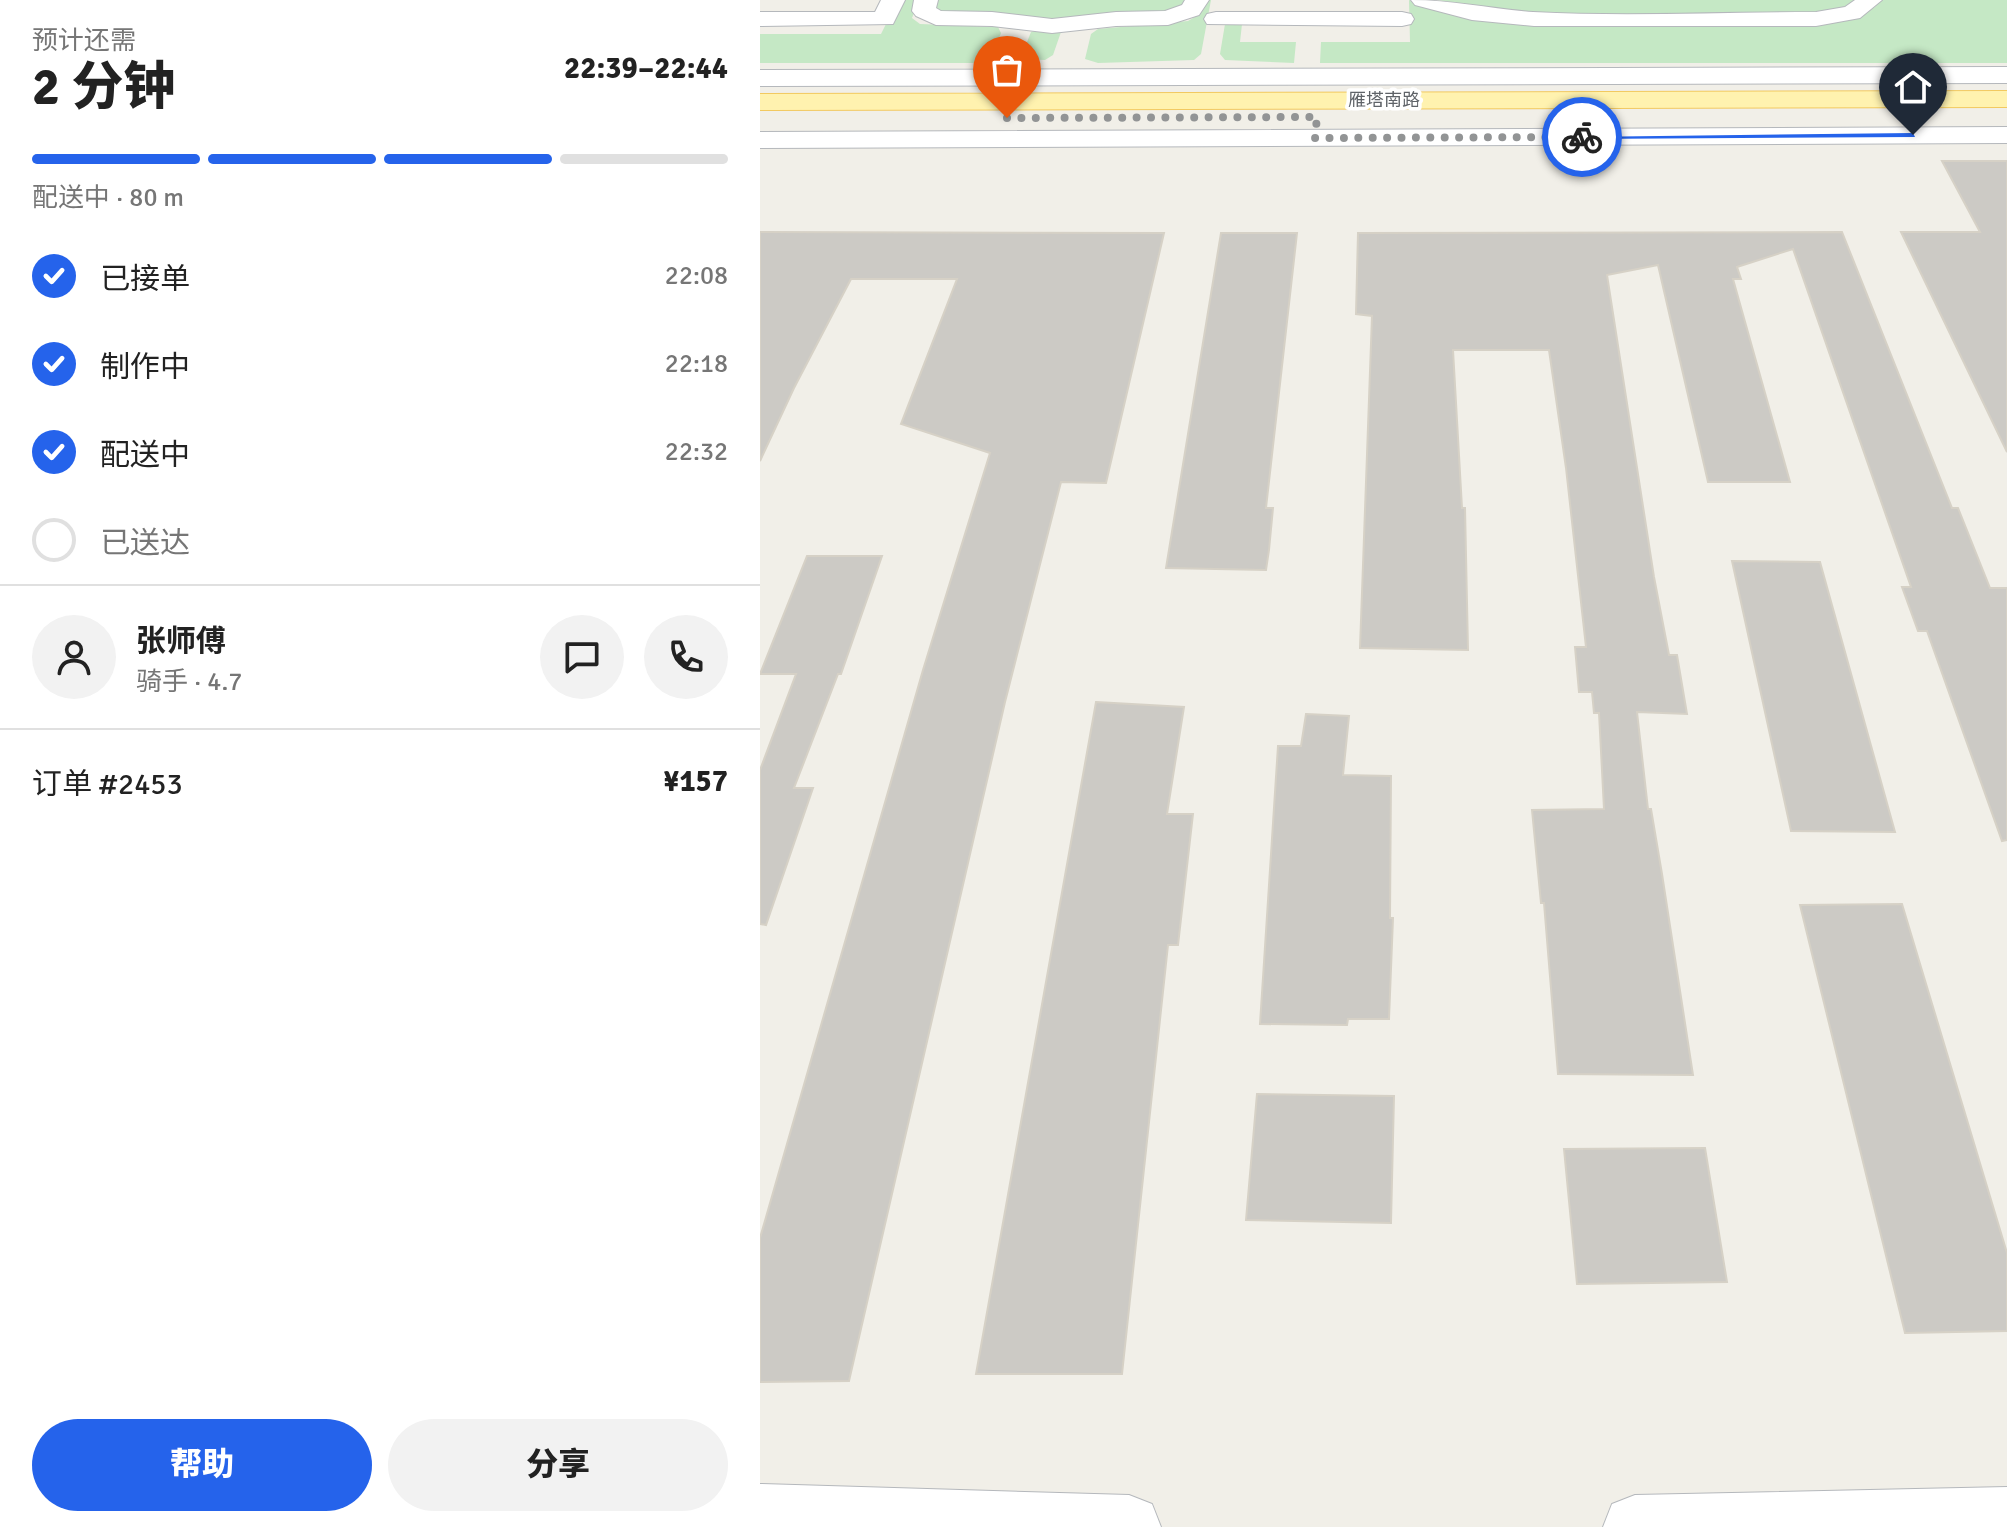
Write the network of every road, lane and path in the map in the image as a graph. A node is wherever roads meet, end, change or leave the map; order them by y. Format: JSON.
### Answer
{"nodes":[{"id":1,"x":893,"y":0,"type":"edge"},
{"id":2,"x":926,"y":0,"type":"edge"},
{"id":3,"x":1197,"y":0,"type":"edge"},
{"id":4,"x":1423,"y":0,"type":"edge"},
{"id":5,"x":1870,"y":0,"type":"edge"},
{"id":6,"x":1218,"y":9,"type":"edge"},
{"id":7,"x":760,"y":19,"type":"edge"},
{"id":8,"x":1310,"y":19,"type":"junction"},
{"id":9,"x":1402,"y":19,"type":"dead end"},
{"id":10,"x":1081,"y":23,"type":"junction"},
{"id":11,"x":1021,"y":24,"type":"junction"},
{"id":12,"x":1205,"y":75,"type":"junction"},
{"id":13,"x":2007,"y":75,"type":"edge"},
{"id":14,"x":999,"y":76,"type":"junction"},
{"id":15,"x":1065,"y":76,"type":"junction"},
{"id":16,"x":760,"y":78,"type":"edge"},
{"id":17,"x":2007,"y":99,"type":"edge"},
{"id":18,"x":1313,"y":101,"type":"junction"},
{"id":19,"x":760,"y":102,"type":"edge"},
{"id":20,"x":2007,"y":116,"type":"edge"},
{"id":21,"x":760,"y":118,"type":"edge"},
{"id":22,"x":2007,"y":135,"type":"edge"},
{"id":23,"x":760,"y":140,"type":"edge"},
{"id":24,"x":760,"y":1516,"type":"edge"},
{"id":25,"x":2007,"y":1519,"type":"edge"},
{"id":26,"x":849,"y":1523,"type":"edge"},
{"id":27,"x":1814,"y":1525,"type":"edge"},
{"id":28,"x":1129,"y":1527,"type":"edge"},
{"id":29,"x":1635,"y":1527,"type":"edge"}],
"edges":[{"from":1,"to":7,"type":"street"},
{"from":2,"to":11,"type":"street"},
{"from":3,"to":10,"type":"street"},
{"from":4,"to":5,"type":"street"},
{"from":6,"to":8,"type":"street"},
{"from":6,"to":12,"type":"street"},
{"from":8,"to":9,"type":"street"},
{"from":8,"to":18,"type":"street"},
{"from":10,"to":11,"type":"street"},
{"from":10,"to":15,"type":"street"},
{"from":11,"to":14,"type":"street"},
{"from":12,"to":15,"type":"street"},
{"from":12,"to":18,"type":"street"},
{"from":13,"to":18,"type":"street"},
{"from":14,"to":15,"type":"street"},
{"from":14,"to":16,"type":"street"},
{"from":17,"to":18,"type":"main road","name":"雁塔南路"},
{"from":18,"to":19,"type":"main road","name":"雁塔南路"},
{"from":18,"to":20,"type":"main road","name":"雁塔南路"},
{"from":18,"to":21,"type":"main road","name":"雁塔南路"},
{"from":18,"to":22,"type":"street"},
{"from":18,"to":23,"type":"street"},
{"from":24,"to":26,"type":"street"},
{"from":25,"to":27,"type":"street"},
{"from":26,"to":28,"type":"street"},
{"from":27,"to":29,"type":"street"}]}
